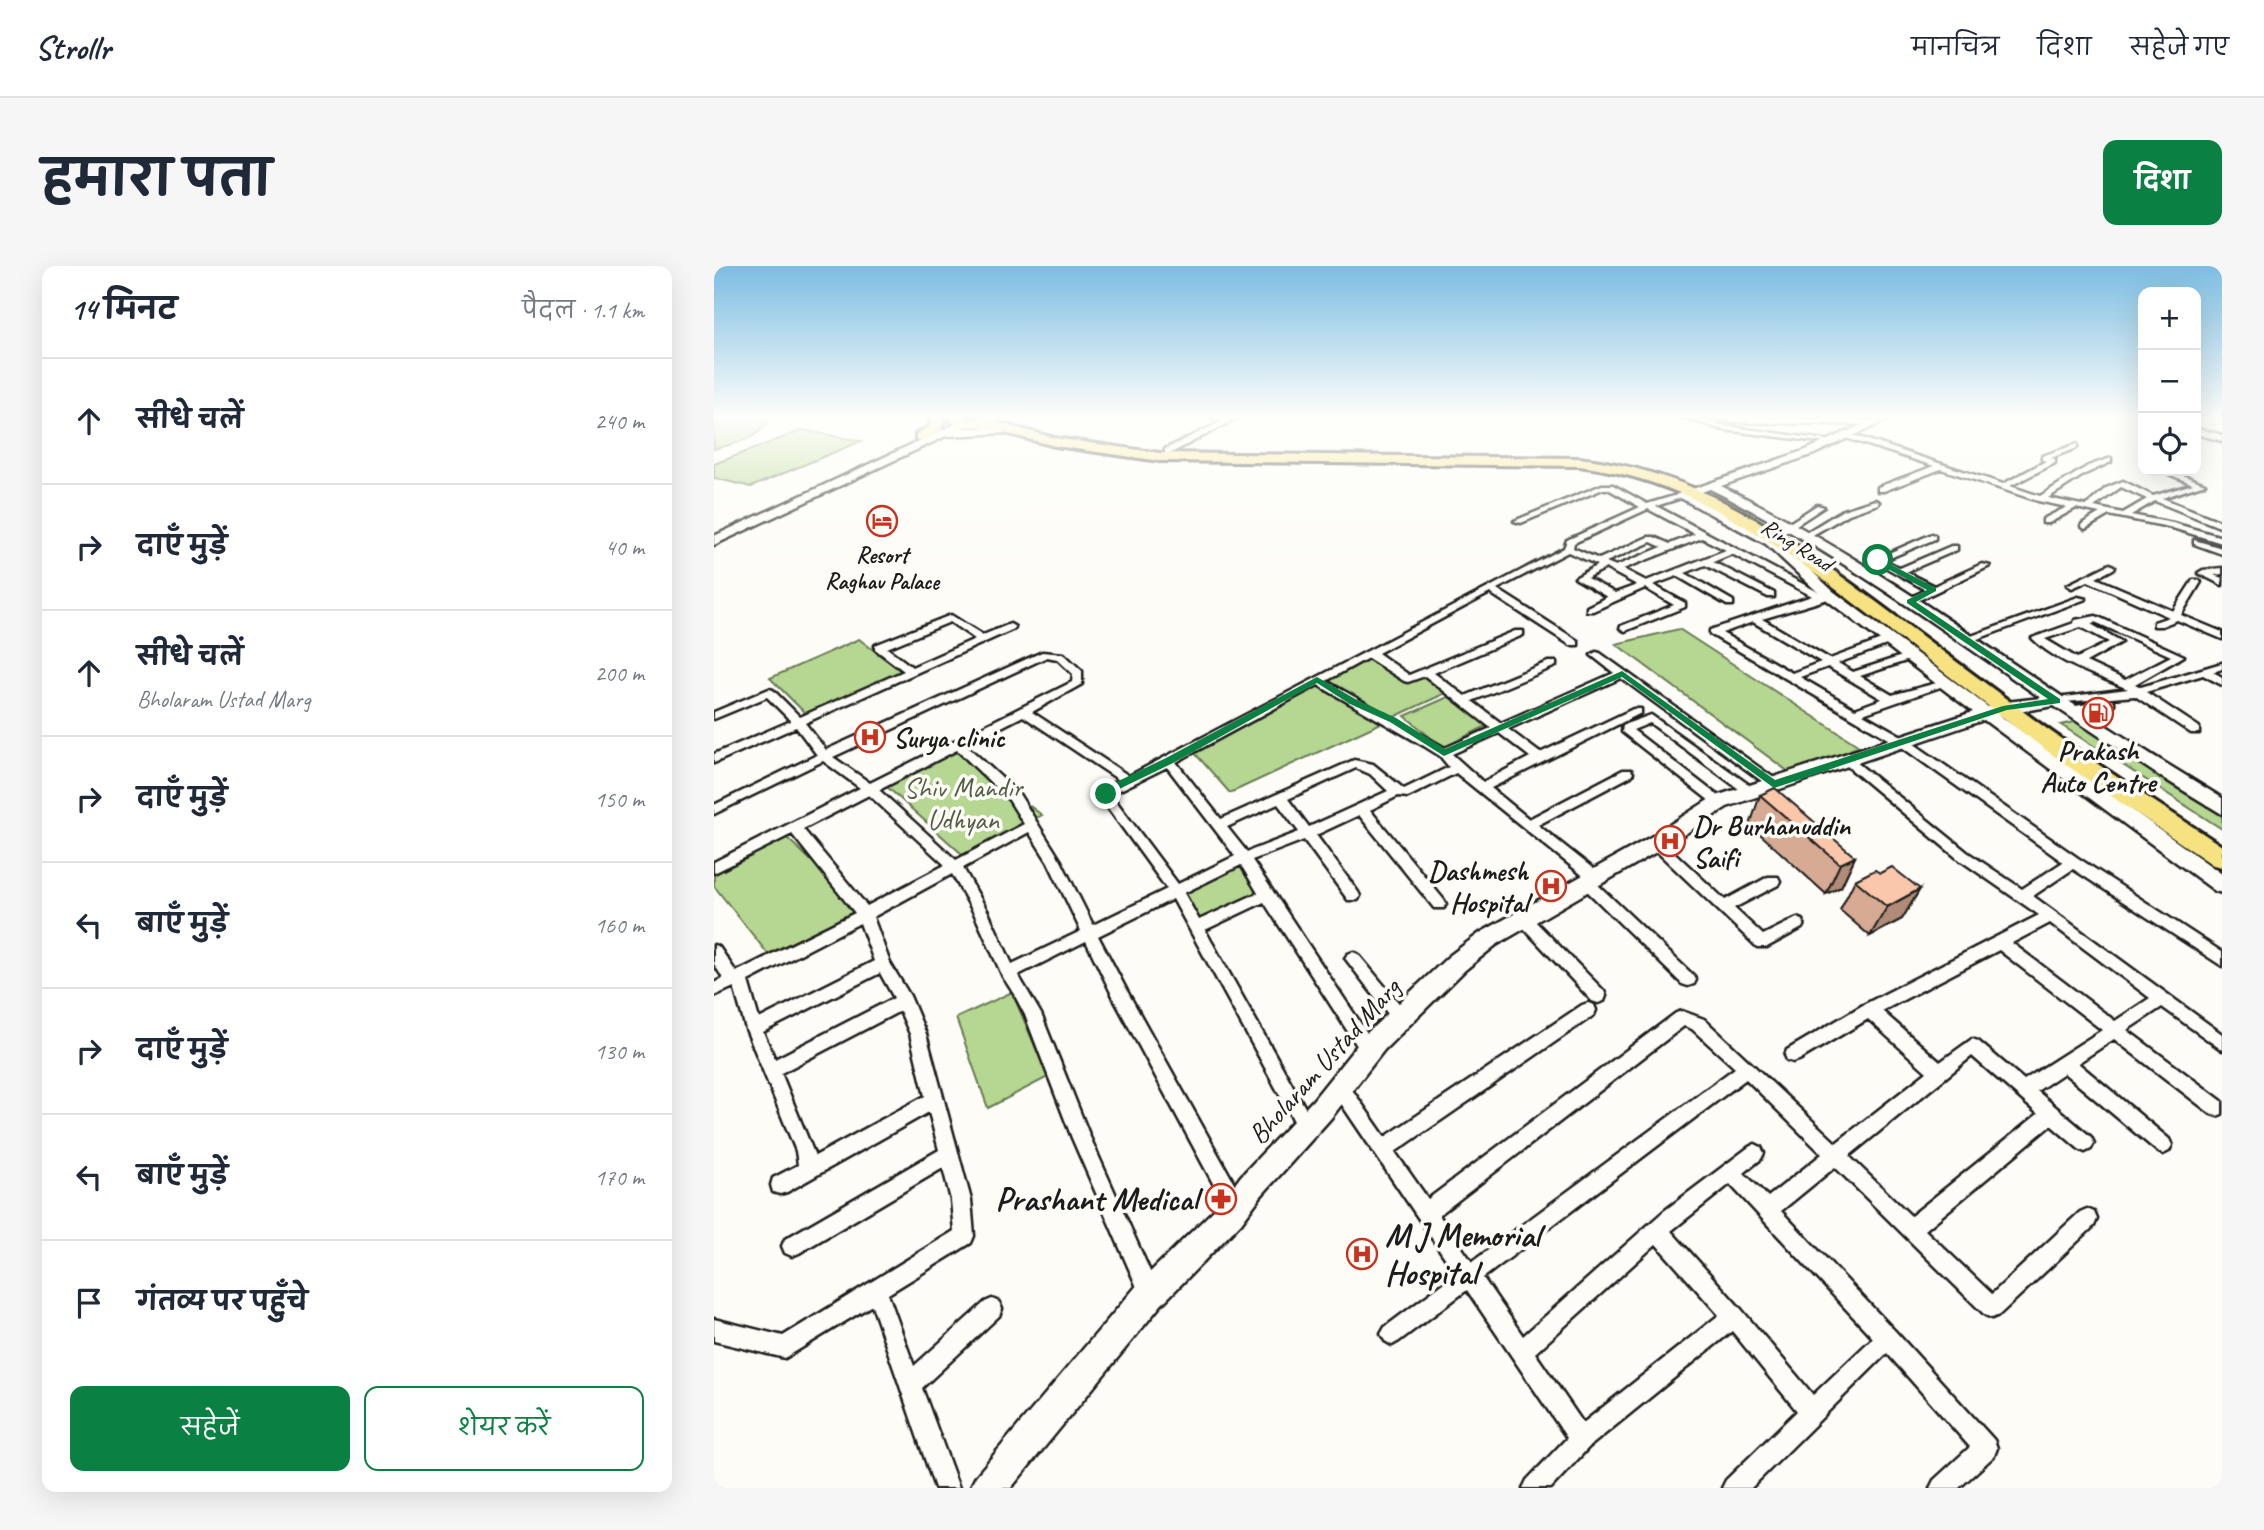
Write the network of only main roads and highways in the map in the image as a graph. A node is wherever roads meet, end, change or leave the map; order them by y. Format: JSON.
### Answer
{"nodes":[{"id":1,"x":1637,"y":472,"type":"edge"},
{"id":2,"x":1651,"y":472,"type":"edge"},
{"id":3,"x":1694,"y":490,"type":"junction"},
{"id":4,"x":1786,"y":528,"type":"road end"},
{"id":5,"x":1817,"y":555,"type":"junction"},
{"id":6,"x":1840,"y":555,"type":"road end"},
{"id":7,"x":2015,"y":712,"type":"junction"},
{"id":8,"x":2222,"y":841,"type":"edge"},
{"id":9,"x":2222,"y":858,"type":"edge"}],
"edges":[{"from":1,"to":3,"type":"highway","name":"Ring Road"},
{"from":2,"to":3,"type":"highway","name":"Ring Road"},
{"from":3,"to":7,"type":"highway","name":"Ring Road"},
{"from":4,"to":5,"type":"highway","name":"Ring Road"},
{"from":5,"to":6,"type":"highway"},
{"from":5,"to":7,"type":"highway","name":"Ring Road"},
{"from":7,"to":8,"type":"highway","name":"Ring Road"},
{"from":7,"to":9,"type":"highway","name":"Ring Road"}]}
